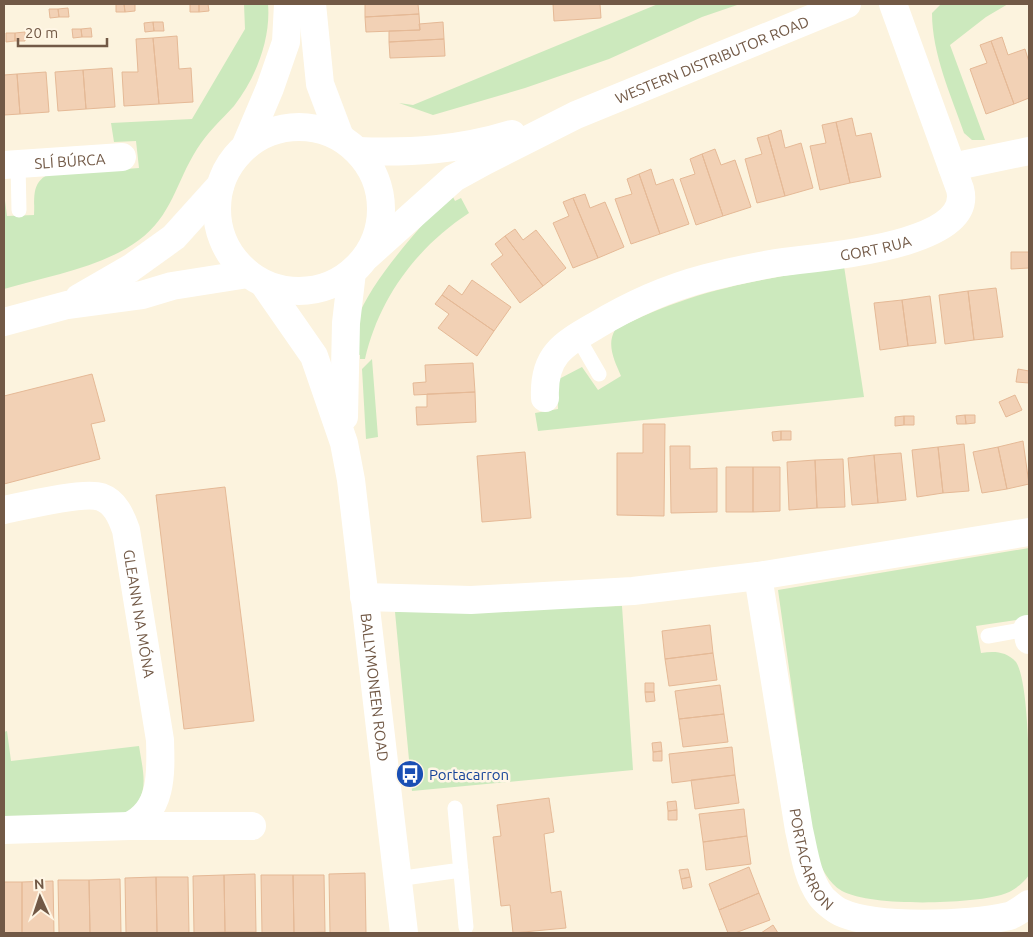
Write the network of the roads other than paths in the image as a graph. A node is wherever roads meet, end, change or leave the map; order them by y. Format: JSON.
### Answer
{"nodes":[{"id":1,"x":288,"y":4,"type":"edge"},
{"id":2,"x":312,"y":4,"type":"edge"},
{"id":3,"x":847,"y":4,"type":"edge"},
{"id":4,"x":892,"y":4,"type":"edge"},
{"id":5,"x":576,"y":115,"type":"junction"},
{"id":6,"x":349,"y":144,"type":"junction"},
{"id":7,"x":245,"y":147,"type":"junction"},
{"id":8,"x":1029,"y":151,"type":"edge"},
{"id":9,"x":122,"y":156,"type":"dead end"},
{"id":10,"x":11,"y":164,"type":"edge"},
{"id":11,"x":952,"y":168,"type":"junction"},
{"id":12,"x":220,"y":186,"type":"junction"},
{"id":13,"x":19,"y":210,"type":"dead end"},
{"id":14,"x":360,"y":264,"type":"junction"},
{"id":15,"x":256,"y":279,"type":"junction"},
{"id":16,"x":67,"y":305,"type":"junction"},
{"id":17,"x":4,"y":322,"type":"edge"},
{"id":18,"x":577,"y":336,"type":"junction"},
{"id":19,"x":598,"y":374,"type":"dead end"},
{"id":20,"x":546,"y":398,"type":"dead end"},
{"id":21,"x":344,"y":443,"type":"junction"},
{"id":22,"x":4,"y":510,"type":"edge"},
{"id":23,"x":1029,"y":532,"type":"edge"},
{"id":24,"x":758,"y":576,"type":"junction"},
{"id":25,"x":364,"y":598,"type":"junction"},
{"id":26,"x":1028,"y":634,"type":"edge"},
{"id":27,"x":988,"y":636,"type":"dead end"},
{"id":28,"x":455,"y":808,"type":"dead end"},
{"id":29,"x":129,"y":826,"type":"junction"},
{"id":30,"x":252,"y":826,"type":"dead end"},
{"id":31,"x":4,"y":830,"type":"edge"},
{"id":32,"x":461,"y":870,"type":"junction"},
{"id":33,"x":398,"y":879,"type":"junction"},
{"id":34,"x":1029,"y":904,"type":"edge"},
{"id":35,"x":466,"y":926,"type":"dead end"},
{"id":36,"x":404,"y":933,"type":"edge"}],
"edges":[{"from":1,"to":7,"type":"street"},
{"from":2,"to":6,"type":"street"},
{"from":3,"to":5,"type":"street","name":"WESTERN DISTRIBUTOR ROAD"},
{"from":4,"to":11,"type":"street","name":"GORT RUA"},
{"from":5,"to":6,"type":"street","name":"WESTERN DISTRIBUTOR ROAD"},
{"from":5,"to":14,"type":"street","name":"WESTERN DISTRIBUTOR ROAD"},
{"from":6,"to":7,"type":"street"},
{"from":6,"to":14,"type":"street"},
{"from":7,"to":12,"type":"street"},
{"from":8,"to":11,"type":"street"},
{"from":9,"to":10,"type":"street","name":"SLÍ BÚRCA"},
{"from":10,"to":13,"type":"lane","name":"SLÍ BÚRCA"},
{"from":11,"to":18,"type":"street","name":"GORT RUA"},
{"from":12,"to":15,"type":"street"},
{"from":12,"to":16,"type":"street"},
{"from":14,"to":15,"type":"street"},
{"from":14,"to":21,"type":"street","name":"BALLYMONEEN ROAD"},
{"from":15,"to":16,"type":"street"},
{"from":15,"to":21,"type":"street","name":"BALLYMONEEN ROAD"},
{"from":16,"to":17,"type":"street"},
{"from":18,"to":19,"type":"lane"},
{"from":18,"to":20,"type":"street","name":"GORT RUA"},
{"from":21,"to":25,"type":"street","name":"BALLYMONEEN ROAD"},
{"from":22,"to":29,"type":"street","name":"GLEANN NA MÓNA"},
{"from":23,"to":24,"type":"street"},
{"from":24,"to":25,"type":"street"},
{"from":24,"to":34,"type":"street","name":"PORTACARRON"},
{"from":25,"to":33,"type":"street","name":"BALLYMONEEN ROAD"},
{"from":26,"to":27,"type":"lane"},
{"from":28,"to":32,"type":"lane"},
{"from":29,"to":30,"type":"street"},
{"from":29,"to":31,"type":"street"},
{"from":32,"to":33,"type":"lane"},
{"from":32,"to":35,"type":"lane"},
{"from":33,"to":36,"type":"street","name":"BALLYMONEEN ROAD"}]}
